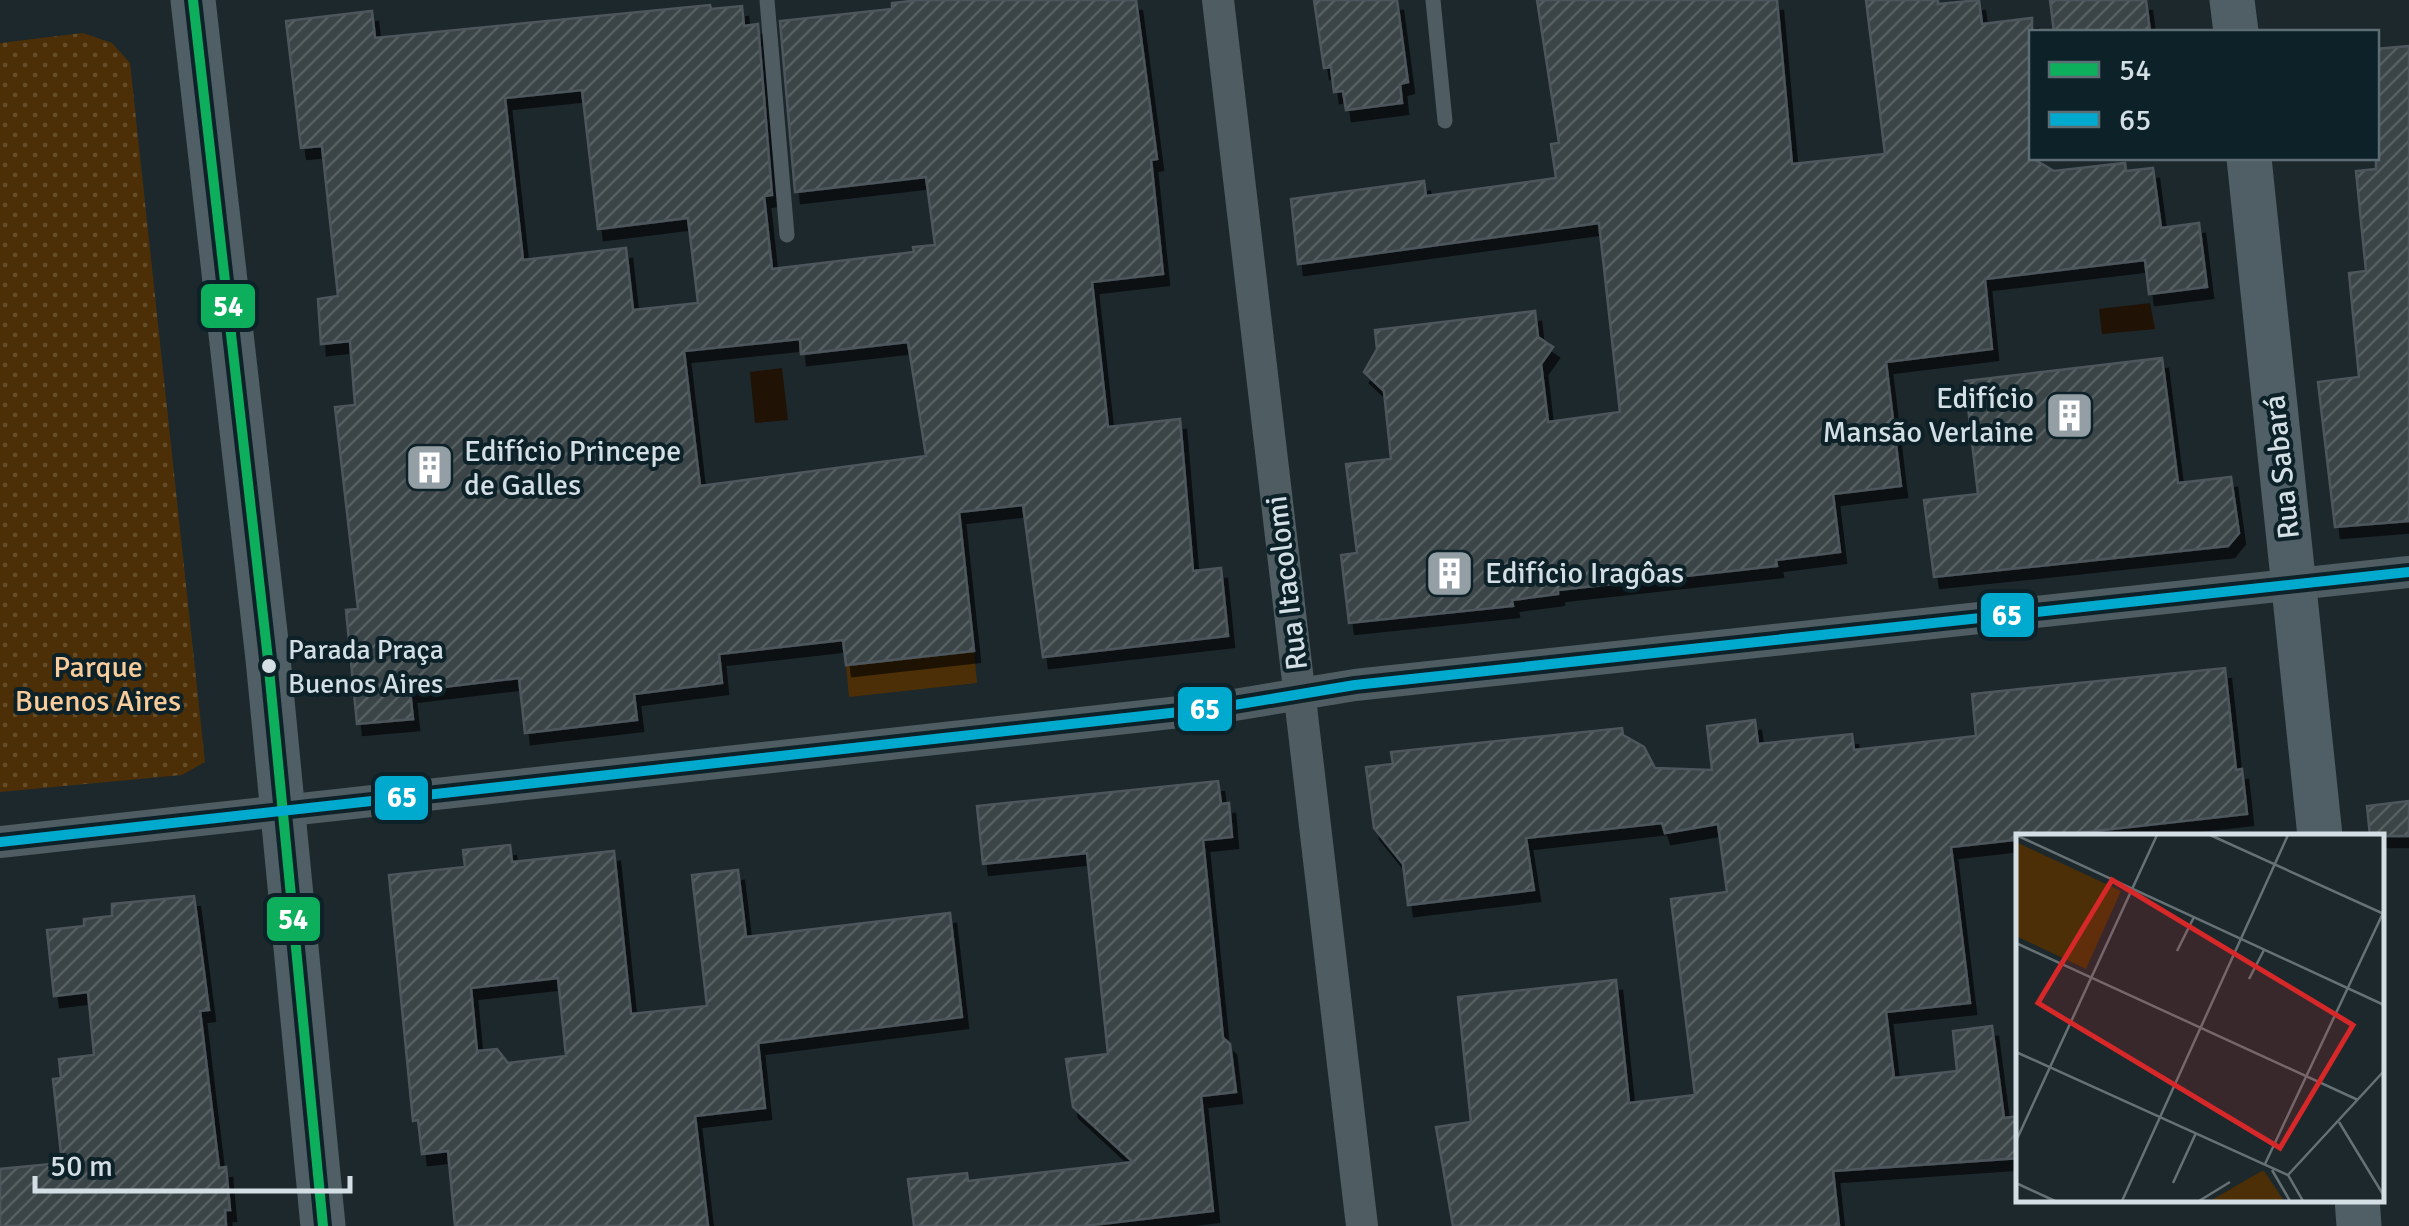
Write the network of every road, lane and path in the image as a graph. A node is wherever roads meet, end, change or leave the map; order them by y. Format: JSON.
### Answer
{"nodes":[{"id":1,"x":193,"y":0,"type":"edge"},
{"id":2,"x":767,"y":0,"type":"edge"},
{"id":3,"x":1218,"y":0,"type":"edge"},
{"id":4,"x":1434,"y":0,"type":"edge"},
{"id":5,"x":2232,"y":0,"type":"edge"},
{"id":6,"x":2236,"y":30,"type":"edge"},
{"id":7,"x":1445,"y":121,"type":"dead end"},
{"id":8,"x":2249,"y":160,"type":"edge"},
{"id":9,"x":787,"y":235,"type":"dead end"},
{"id":10,"x":2409,"y":572,"type":"edge"},
{"id":11,"x":2294,"y":584,"type":"junction"},
{"id":12,"x":1300,"y":697,"type":"junction"},
{"id":13,"x":283,"y":813,"type":"junction"},
{"id":14,"x":2320,"y":834,"type":"edge"},
{"id":15,"x":0,"y":842,"type":"edge"},
{"id":16,"x":2356,"y":1201,"type":"edge"},
{"id":17,"x":323,"y":1226,"type":"edge"},
{"id":18,"x":1362,"y":1226,"type":"edge"},
{"id":19,"x":2359,"y":1226,"type":"edge"}],
"edges":[{"from":1,"to":13,"type":"main road"},
{"from":2,"to":9,"type":"lane"},
{"from":3,"to":12,"type":"street","name":"Rua Itacolomi"},
{"from":4,"to":7,"type":"lane"},
{"from":5,"to":6,"type":"main road"},
{"from":8,"to":11,"type":"main road","name":"Rua Sabará"},
{"from":10,"to":11,"type":"street"},
{"from":11,"to":12,"type":"street"},
{"from":11,"to":14,"type":"main road","name":"Rua Sabará"},
{"from":12,"to":13,"type":"street"},
{"from":12,"to":18,"type":"street","name":"Rua Itacolomi"},
{"from":13,"to":15,"type":"street"},
{"from":13,"to":17,"type":"main road"},
{"from":16,"to":19,"type":"main road"}]}
